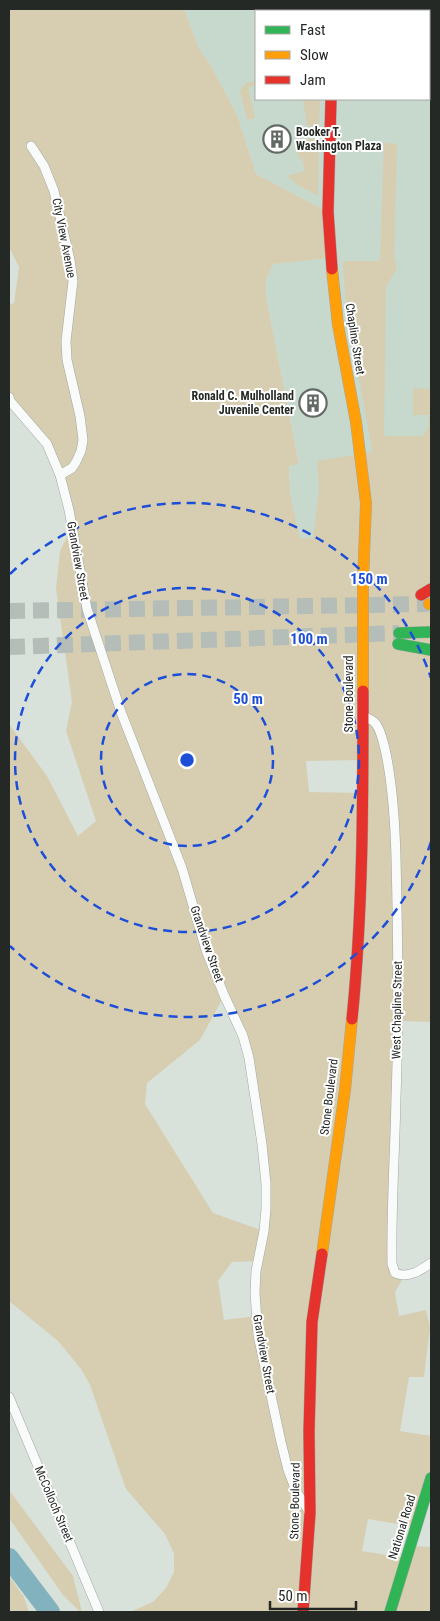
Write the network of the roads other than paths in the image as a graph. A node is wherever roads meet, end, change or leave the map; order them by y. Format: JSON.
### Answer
{"nodes":[{"id":1,"x":330,"y":100,"type":"edge"},
{"id":2,"x":31,"y":146,"type":"dead end"},
{"id":3,"x":9,"y":400,"type":"edge"},
{"id":4,"x":60,"y":475,"type":"junction"},
{"id":5,"x":363,"y":583,"type":"joint"},
{"id":6,"x":431,"y":589,"type":"edge"},
{"id":7,"x":421,"y":595,"type":"dead end"},
{"id":8,"x":431,"y":632,"type":"edge"},
{"id":9,"x":431,"y":650,"type":"edge"},
{"id":10,"x":363,"y":717,"type":"junction"},
{"id":11,"x":431,"y":1263,"type":"edge"},
{"id":12,"x":9,"y":1397,"type":"edge"},
{"id":13,"x":431,"y":1478,"type":"edge"},
{"id":14,"x":310,"y":1514,"type":"junction"},
{"id":15,"x":99,"y":1612,"type":"edge"},
{"id":16,"x":303,"y":1612,"type":"edge"},
{"id":17,"x":390,"y":1612,"type":"edge"}],
"edges":[{"from":1,"to":5,"type":"main road","name":"Chapline Street"},
{"from":2,"to":4,"type":"street","name":"City View Avenue"},
{"from":3,"to":4,"type":"street","name":"Grandview Street"},
{"from":4,"to":14,"type":"street","name":"Grandview Street"},
{"from":5,"to":10,"type":"main road","name":"Stone Boulevard"},
{"from":6,"to":7,"type":"main road"},
{"from":8,"to":9,"type":"main road"},
{"from":10,"to":11,"type":"street","name":"West Chapline Street"},
{"from":10,"to":14,"type":"main road","name":"Stone Boulevard"},
{"from":12,"to":15,"type":"street","name":"McColloch Street"},
{"from":13,"to":17,"type":"main road","name":"National Road"},
{"from":14,"to":16,"type":"main road","name":"Stone Boulevard"}]}
